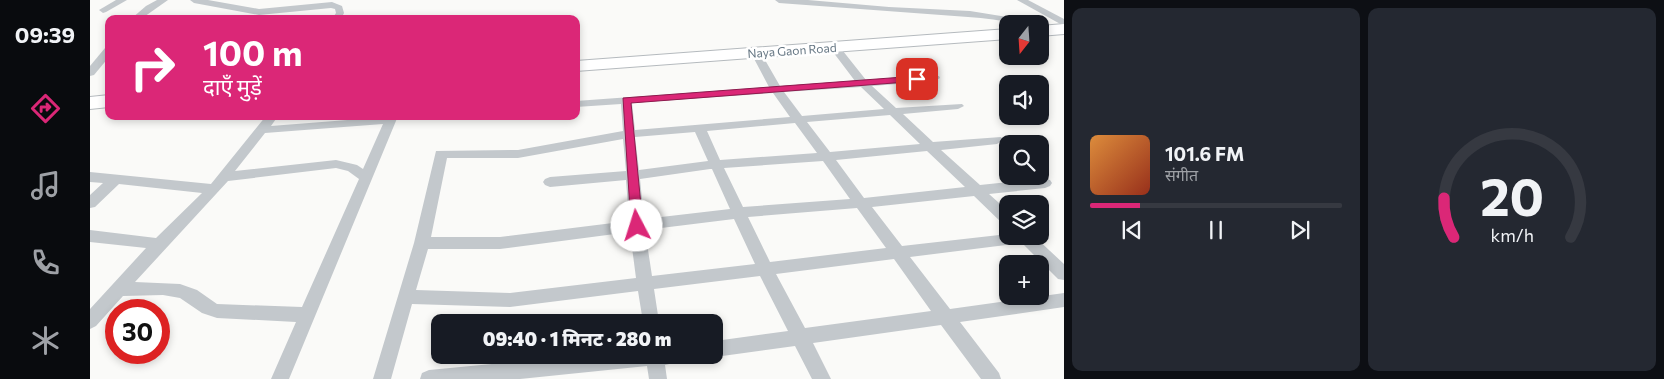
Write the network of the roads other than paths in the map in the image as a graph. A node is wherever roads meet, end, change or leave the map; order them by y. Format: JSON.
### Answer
{"nodes":[{"id":1,"x":123,"y":0,"type":"edge"},
{"id":2,"x":164,"y":0,"type":"edge"},
{"id":3,"x":194,"y":0,"type":"edge"},
{"id":4,"x":244,"y":0,"type":"edge"},
{"id":5,"x":779,"y":0,"type":"edge"},
{"id":6,"x":1021,"y":0,"type":"edge"},
{"id":7,"x":860,"y":4,"type":"edge"},
{"id":8,"x":228,"y":7,"type":"junction"},
{"id":9,"x":102,"y":10,"type":"dead end"},
{"id":10,"x":338,"y":13,"type":"edge"},
{"id":11,"x":140,"y":15,"type":"edge"},
{"id":12,"x":999,"y":19,"type":"edge"},
{"id":13,"x":1049,"y":26,"type":"edge"},
{"id":14,"x":1062,"y":28,"type":"edge"},
{"id":15,"x":1049,"y":30,"type":"edge"},
{"id":16,"x":999,"y":35,"type":"edge"},
{"id":17,"x":835,"y":48,"type":"junction"},
{"id":18,"x":756,"y":53,"type":"junction"},
{"id":19,"x":105,"y":55,"type":"edge"},
{"id":20,"x":580,"y":66,"type":"edge"},
{"id":21,"x":90,"y":73,"type":"edge"},
{"id":22,"x":935,"y":78,"type":"dead end"},
{"id":23,"x":862,"y":82,"type":"junction"},
{"id":24,"x":776,"y":89,"type":"junction"},
{"id":25,"x":626,"y":100,"type":"junction"},
{"id":26,"x":105,"y":102,"type":"edge"},
{"id":27,"x":90,"y":103,"type":"edge"},
{"id":28,"x":580,"y":104,"type":"edge"},
{"id":29,"x":958,"y":106,"type":"dead end"},
{"id":30,"x":894,"y":113,"type":"junction"},
{"id":31,"x":798,"y":119,"type":"junction"},
{"id":32,"x":269,"y":120,"type":"edge"},
{"id":33,"x":369,"y":120,"type":"edge"},
{"id":34,"x":390,"y":120,"type":"edge"},
{"id":35,"x":699,"y":128,"type":"junction"},
{"id":36,"x":261,"y":130,"type":"junction"},
{"id":37,"x":629,"y":134,"type":"junction"},
{"id":38,"x":997,"y":140,"type":"dead end"},
{"id":39,"x":930,"y":147,"type":"junction"},
{"id":40,"x":826,"y":157,"type":"junction"},
{"id":41,"x":716,"y":164,"type":"junction"},
{"id":42,"x":633,"y":175,"type":"junction"},
{"id":43,"x":224,"y":176,"type":"junction"},
{"id":44,"x":366,"y":176,"type":"junction"},
{"id":45,"x":90,"y":177,"type":"edge"},
{"id":46,"x":115,"y":180,"type":"junction"},
{"id":47,"x":550,"y":182,"type":"dead end"},
{"id":48,"x":1028,"y":185,"type":"edge"},
{"id":49,"x":214,"y":188,"type":"junction"},
{"id":50,"x":977,"y":191,"type":"junction"},
{"id":51,"x":90,"y":203,"type":"edge"},
{"id":52,"x":861,"y":203,"type":"junction"},
{"id":53,"x":999,"y":212,"type":"edge"},
{"id":54,"x":739,"y":213,"type":"junction"},
{"id":55,"x":637,"y":226,"type":"junction"},
{"id":56,"x":90,"y":236,"type":"edge"},
{"id":57,"x":999,"y":240,"type":"edge"},
{"id":58,"x":422,"y":243,"type":"junction"},
{"id":59,"x":159,"y":244,"type":"junction"},
{"id":60,"x":1033,"y":245,"type":"edge"},
{"id":61,"x":898,"y":254,"type":"junction"},
{"id":62,"x":766,"y":269,"type":"junction"},
{"id":63,"x":1064,"y":274,"type":"edge"},
{"id":64,"x":646,"y":283,"type":"junction"},
{"id":65,"x":120,"y":289,"type":"junction"},
{"id":66,"x":407,"y":297,"type":"junction"},
{"id":67,"x":1064,"y":300,"type":"edge"},
{"id":68,"x":307,"y":314,"type":"junction"},
{"id":69,"x":650,"y":314,"type":"edge"},
{"id":70,"x":944,"y":315,"type":"junction"},
{"id":71,"x":91,"y":318,"type":"edge"},
{"id":72,"x":799,"y":336,"type":"junction"},
{"id":73,"x":723,"y":348,"type":"edge"},
{"id":74,"x":583,"y":364,"type":"edge"},
{"id":75,"x":656,"y":364,"type":"edge"},
{"id":76,"x":280,"y":379,"type":"edge"},
{"id":77,"x":382,"y":379,"type":"edge"},
{"id":78,"x":428,"y":379,"type":"edge"},
{"id":79,"x":658,"y":379,"type":"edge"},
{"id":80,"x":822,"y":379,"type":"edge"},
{"id":81,"x":992,"y":379,"type":"edge"}],
"edges":[{"from":1,"to":9,"type":"street"},
{"from":2,"to":11,"type":"street"},
{"from":3,"to":8,"type":"street"},
{"from":4,"to":8,"type":"street"},
{"from":5,"to":7,"type":"street"},
{"from":6,"to":14,"type":"street"},
{"from":7,"to":12,"type":"street"},
{"from":8,"to":10,"type":"street"},
{"from":13,"to":14,"type":"street"},
{"from":14,"to":15,"type":"main road"},
{"from":16,"to":17,"type":"main road","name":"Naya Gaon Road"},
{"from":17,"to":18,"type":"main road","name":"Naya Gaon Road"},
{"from":17,"to":23,"type":"street"},
{"from":18,"to":20,"type":"main road","name":"Naya Gaon Road"},
{"from":18,"to":24,"type":"street"},
{"from":19,"to":21,"type":"street"},
{"from":22,"to":23,"type":"street"},
{"from":23,"to":24,"type":"street"},
{"from":23,"to":30,"type":"street"},
{"from":24,"to":25,"type":"street"},
{"from":24,"to":31,"type":"street"},
{"from":25,"to":28,"type":"street"},
{"from":25,"to":37,"type":"street"},
{"from":26,"to":27,"type":"main road"},
{"from":29,"to":30,"type":"street"},
{"from":30,"to":31,"type":"street"},
{"from":30,"to":39,"type":"street"},
{"from":31,"to":35,"type":"street"},
{"from":31,"to":40,"type":"street"},
{"from":32,"to":36,"type":"street"},
{"from":33,"to":36,"type":"street"},
{"from":34,"to":44,"type":"street"},
{"from":35,"to":37,"type":"street"},
{"from":35,"to":41,"type":"street"},
{"from":36,"to":43,"type":"street"},
{"from":37,"to":42,"type":"street"},
{"from":37,"to":58,"type":"street"},
{"from":38,"to":39,"type":"street"},
{"from":39,"to":40,"type":"street"},
{"from":39,"to":50,"type":"street"},
{"from":40,"to":41,"type":"street"},
{"from":40,"to":52,"type":"street"},
{"from":41,"to":42,"type":"street"},
{"from":41,"to":54,"type":"street"},
{"from":42,"to":47,"type":"street"},
{"from":42,"to":55,"type":"street"},
{"from":43,"to":44,"type":"street"},
{"from":43,"to":49,"type":"street"},
{"from":44,"to":68,"type":"street"},
{"from":45,"to":46,"type":"street"},
{"from":46,"to":49,"type":"street"},
{"from":46,"to":51,"type":"street"},
{"from":48,"to":50,"type":"street"},
{"from":49,"to":59,"type":"street"},
{"from":50,"to":52,"type":"street"},
{"from":50,"to":53,"type":"street"},
{"from":52,"to":54,"type":"street"},
{"from":52,"to":61,"type":"street"},
{"from":54,"to":55,"type":"street"},
{"from":54,"to":62,"type":"street"},
{"from":55,"to":58,"type":"street"},
{"from":55,"to":64,"type":"street"},
{"from":56,"to":59,"type":"street"},
{"from":57,"to":61,"type":"street"},
{"from":58,"to":66,"type":"street"},
{"from":59,"to":65,"type":"street"},
{"from":60,"to":63,"type":"street"},
{"from":61,"to":62,"type":"street"},
{"from":61,"to":70,"type":"street"},
{"from":62,"to":64,"type":"street"},
{"from":62,"to":72,"type":"street"},
{"from":64,"to":66,"type":"street"},
{"from":64,"to":69,"type":"street"},
{"from":65,"to":68,"type":"street"},
{"from":65,"to":71,"type":"street"},
{"from":66,"to":77,"type":"street"},
{"from":67,"to":70,"type":"street"},
{"from":68,"to":76,"type":"street"},
{"from":70,"to":72,"type":"street"},
{"from":70,"to":81,"type":"street"},
{"from":72,"to":73,"type":"street"},
{"from":72,"to":80,"type":"street"},
{"from":74,"to":78,"type":"street"},
{"from":75,"to":79,"type":"street"}]}
